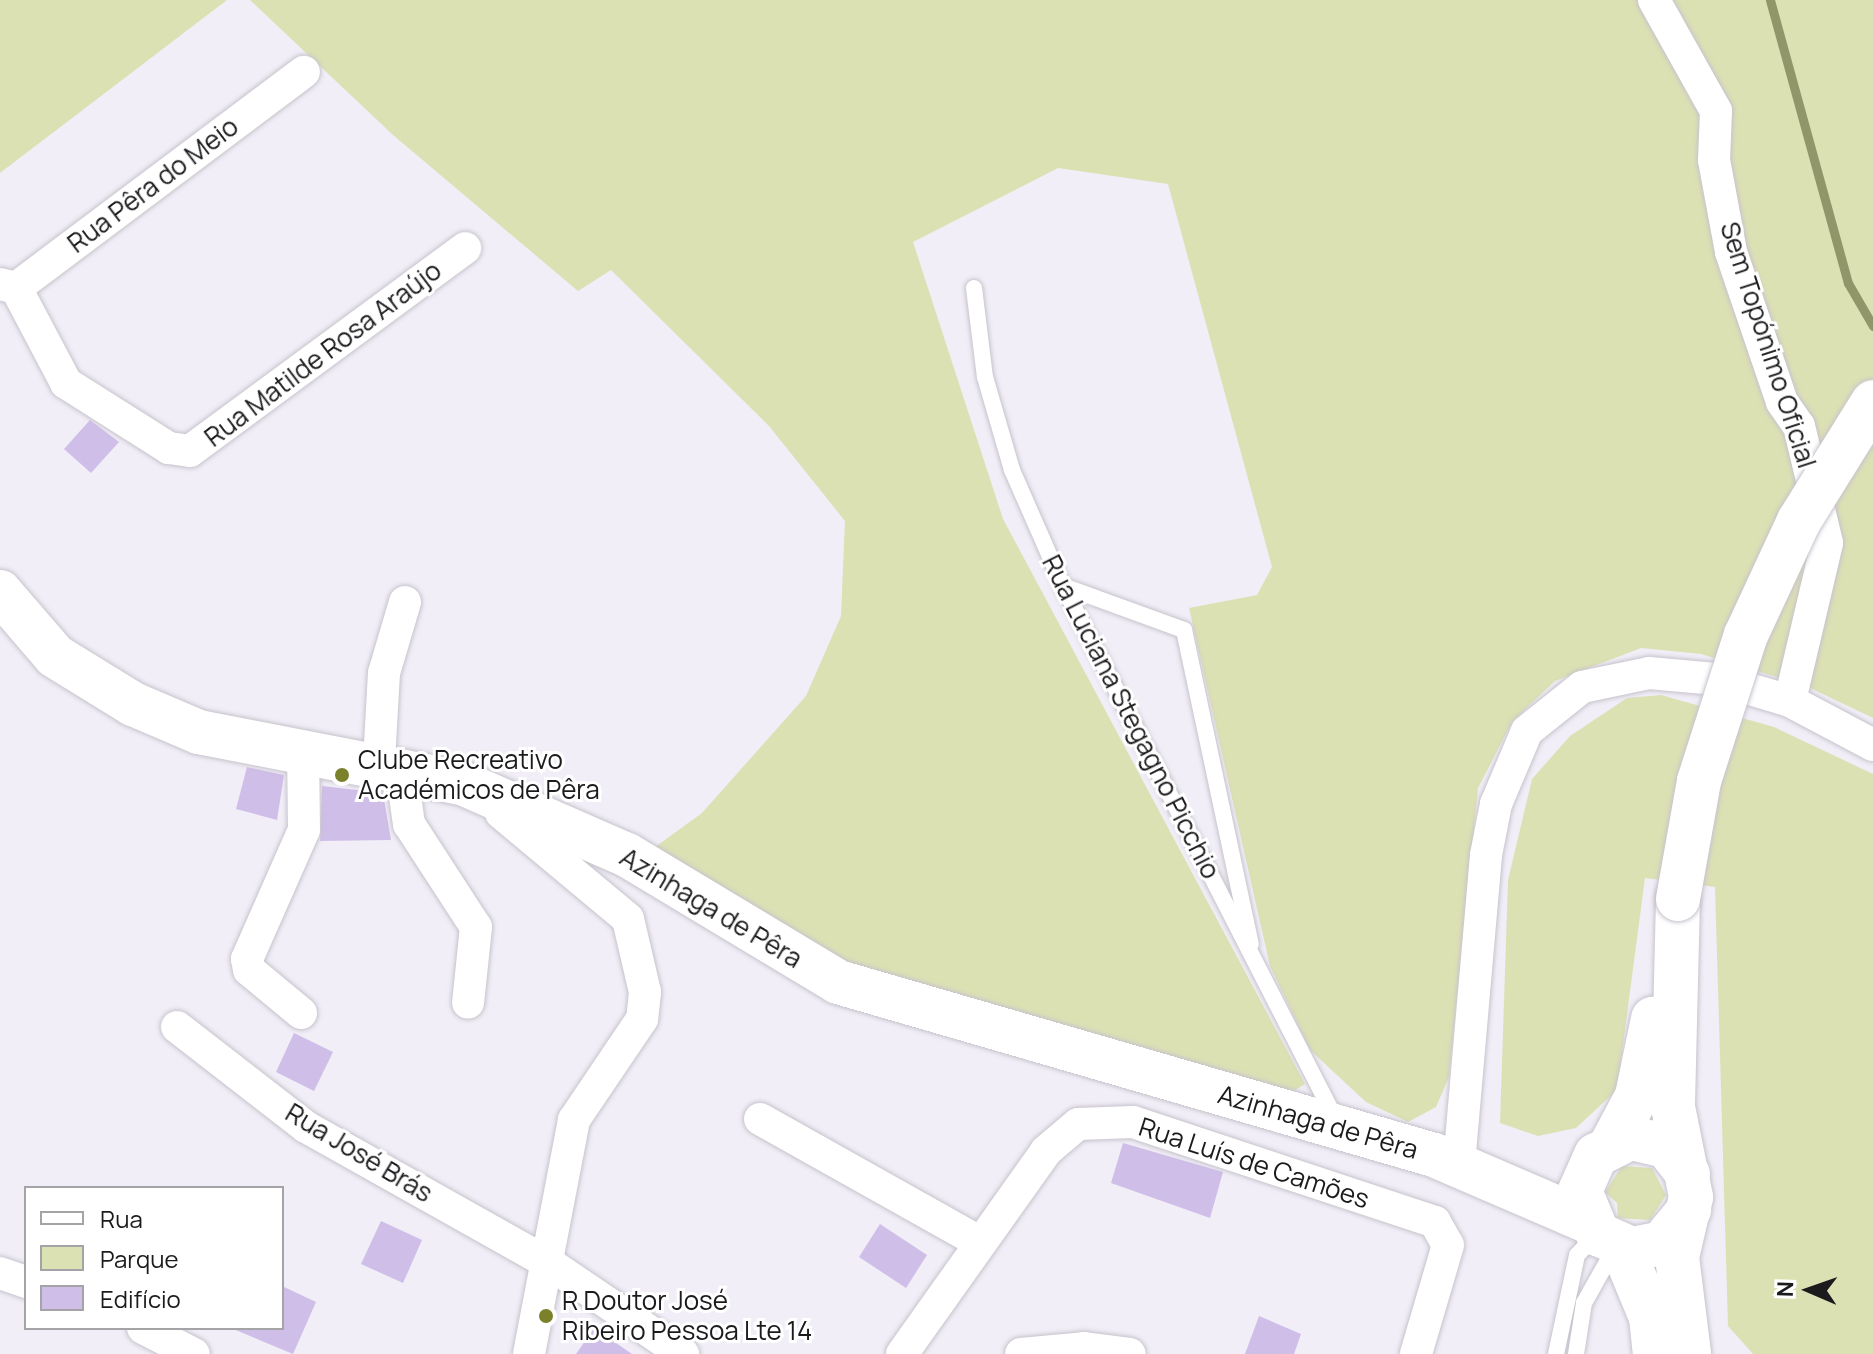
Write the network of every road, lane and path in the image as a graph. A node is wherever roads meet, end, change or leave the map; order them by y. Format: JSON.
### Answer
{"nodes":[{"id":1,"x":1654,"y":0,"type":"edge"},
{"id":2,"x":304,"y":72,"type":"dead end"},
{"id":3,"x":465,"y":248,"type":"dead end"},
{"id":4,"x":8,"y":286,"type":"edge"},
{"id":5,"x":974,"y":288,"type":"dead end"},
{"id":6,"x":1873,"y":402,"type":"edge"},
{"id":7,"x":1063,"y":586,"type":"junction"},
{"id":8,"x":0,"y":592,"type":"edge"},
{"id":9,"x":405,"y":602,"type":"dead end"},
{"id":10,"x":1790,"y":701,"type":"junction"},
{"id":11,"x":1873,"y":745,"type":"edge"},
{"id":12,"x":303,"y":751,"type":"junction"},
{"id":13,"x":390,"y":765,"type":"junction"},
{"id":14,"x":462,"y":783,"type":"junction"},
{"id":15,"x":1678,"y":899,"type":"junction"},
{"id":16,"x":1256,"y":967,"type":"junction"},
{"id":17,"x":468,"y":1003,"type":"dead end"},
{"id":18,"x":301,"y":1013,"type":"dead end"},
{"id":19,"x":177,"y":1027,"type":"dead end"},
{"id":20,"x":760,"y":1119,"type":"dead end"},
{"id":21,"x":1341,"y":1126,"type":"junction"},
{"id":22,"x":1604,"y":1149,"type":"junction"},
{"id":23,"x":1459,"y":1164,"type":"junction"},
{"id":24,"x":1688,"y":1191,"type":"junction"},
{"id":25,"x":1606,"y":1237,"type":"junction"},
{"id":26,"x":981,"y":1243,"type":"junction"},
{"id":27,"x":550,"y":1264,"type":"junction"},
{"id":28,"x":0,"y":1273,"type":"edge"},
{"id":29,"x":24,"y":1281,"type":"edge"},
{"id":30,"x":147,"y":1330,"type":"edge"},
{"id":31,"x":194,"y":1354,"type":"edge"},
{"id":32,"x":529,"y":1354,"type":"edge"},
{"id":33,"x":683,"y":1354,"type":"edge"},
{"id":34,"x":902,"y":1354,"type":"edge"},
{"id":35,"x":1021,"y":1354,"type":"edge"},
{"id":36,"x":1130,"y":1354,"type":"edge"},
{"id":37,"x":1416,"y":1354,"type":"edge"},
{"id":38,"x":1556,"y":1354,"type":"edge"},
{"id":39,"x":1576,"y":1354,"type":"edge"},
{"id":40,"x":1655,"y":1354,"type":"edge"},
{"id":41,"x":1689,"y":1354,"type":"edge"}],
"edges":[{"from":1,"to":10,"type":"street","name":"Sem Topónimo Oficial"},
{"from":2,"to":4,"type":"street","name":"Rua Pêra do Meio"},
{"from":3,"to":4,"type":"street","name":"Rua Matilde Rosa Araújo"},
{"from":5,"to":7,"type":"lane","name":"Rua Luciana Stegagno Picchio"},
{"from":6,"to":15,"type":"street","bridge":true},
{"from":7,"to":16,"type":"lane","name":"Rua Luciana Stegagno Picchio"},
{"from":7,"to":16,"type":"lane"},
{"from":8,"to":12,"type":"street","name":"Azinhaga de Pêra"},
{"from":9,"to":13,"type":"street"},
{"from":10,"to":11,"type":"street"},
{"from":10,"to":23,"type":"street"},
{"from":12,"to":13,"type":"street","name":"Azinhaga de Pêra"},
{"from":12,"to":18,"type":"street"},
{"from":13,"to":14,"type":"street","name":"Azinhaga de Pêra"},
{"from":13,"to":17,"type":"street"},
{"from":14,"to":21,"type":"street","name":"Azinhaga de Pêra"},
{"from":14,"to":27,"type":"street"},
{"from":15,"to":22,"type":"street"},
{"from":15,"to":24,"type":"street"},
{"from":16,"to":21,"type":"lane","name":"Rua Luciana Stegagno Picchio"},
{"from":19,"to":27,"type":"street","name":"Rua José Brás"},
{"from":20,"to":26,"type":"street"},
{"from":21,"to":23,"type":"street","name":"Azinhaga de Pêra"},
{"from":22,"to":23,"type":"street","name":"Azinhaga de Pêra"},
{"from":22,"to":24,"type":"street"},
{"from":22,"to":25,"type":"street"},
{"from":23,"to":25,"type":"street","name":"Azinhaga de Pêra"},
{"from":24,"to":25,"type":"street"},
{"from":24,"to":41,"type":"street"},
{"from":25,"to":38,"type":"lane"},
{"from":25,"to":39,"type":"lane"},
{"from":25,"to":40,"type":"street"},
{"from":26,"to":34,"type":"street","name":"Rua Luís de Camões"},
{"from":26,"to":37,"type":"street","name":"Rua Luís de Camões"},
{"from":27,"to":32,"type":"street"},
{"from":27,"to":33,"type":"street","name":"Rua José Brás"},
{"from":28,"to":29,"type":"street"},
{"from":30,"to":31,"type":"street"},
{"from":35,"to":36,"type":"street"}]}
